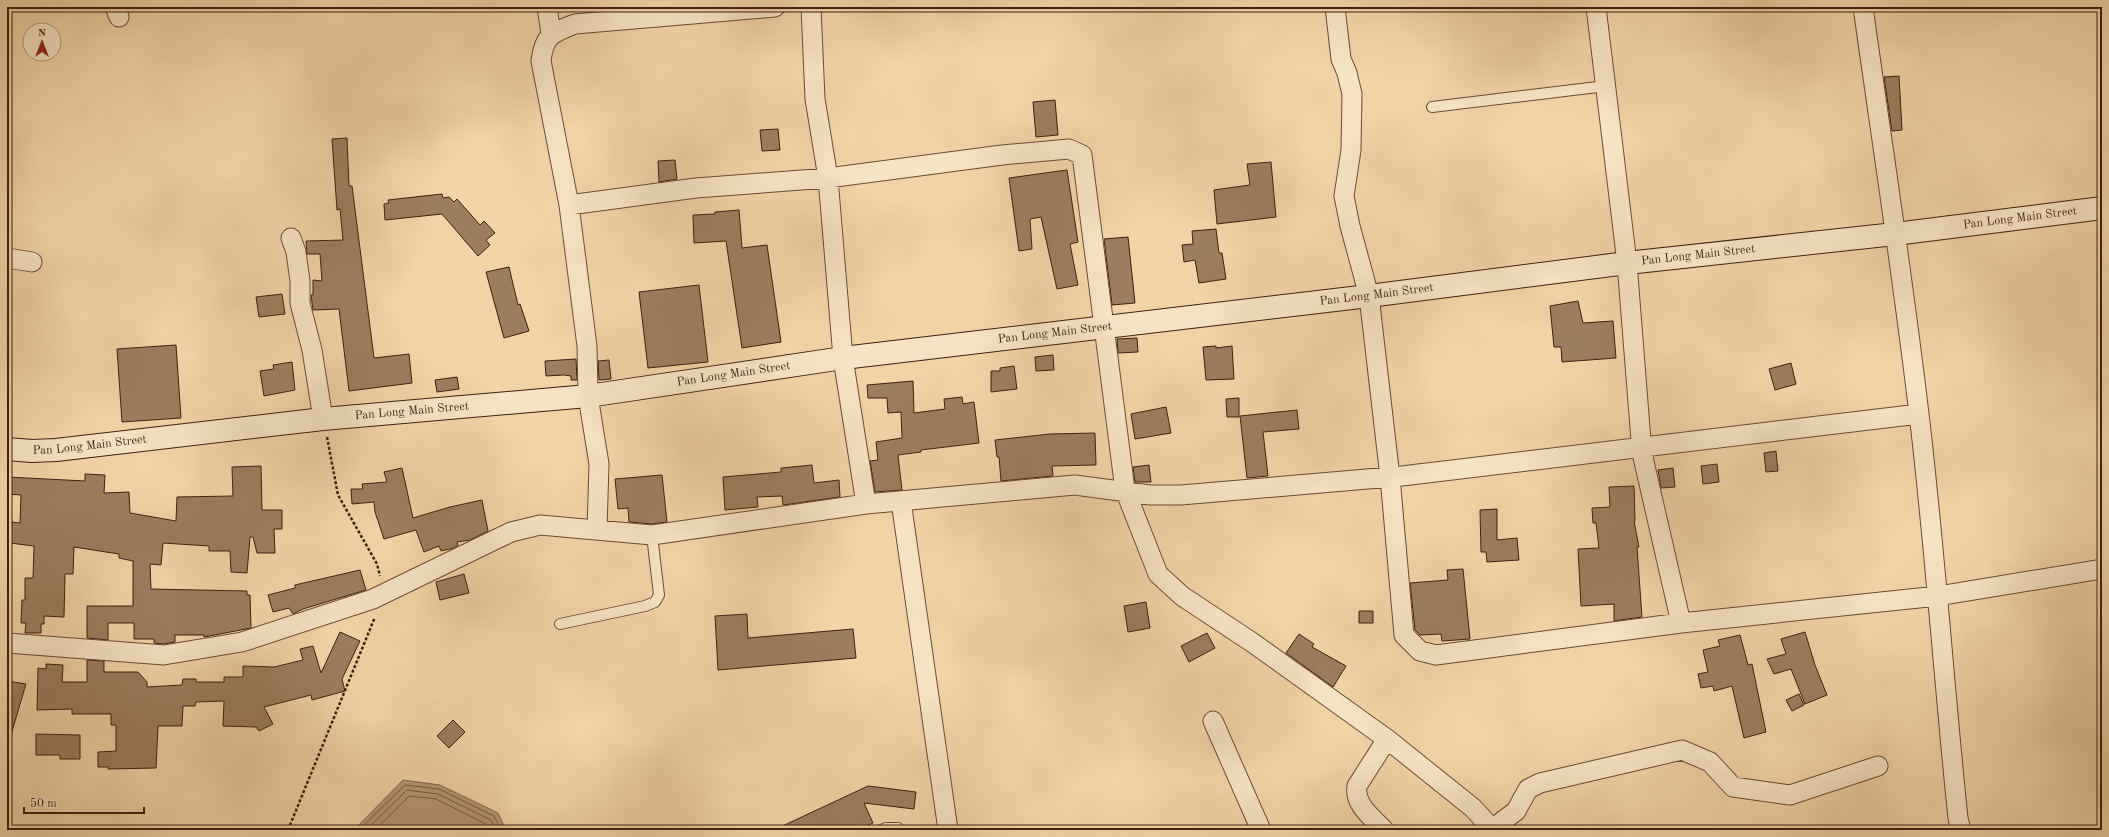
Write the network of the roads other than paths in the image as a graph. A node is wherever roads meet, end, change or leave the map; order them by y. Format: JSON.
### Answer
{"nodes":[{"id":1,"x":547,"y":7,"type":"edge"},
{"id":2,"x":775,"y":7,"type":"edge"},
{"id":3,"x":811,"y":7,"type":"edge"},
{"id":4,"x":1335,"y":7,"type":"edge"},
{"id":5,"x":1596,"y":7,"type":"edge"},
{"id":6,"x":1863,"y":7,"type":"edge"},
{"id":7,"x":551,"y":33,"type":"junction"},
{"id":8,"x":1606,"y":86,"type":"junction"},
{"id":9,"x":1432,"y":107,"type":"dead end"},
{"id":10,"x":828,"y":178,"type":"junction"},
{"id":11,"x":569,"y":205,"type":"junction"},
{"id":12,"x":2102,"y":208,"type":"edge"},
{"id":13,"x":1895,"y":234,"type":"junction"},
{"id":14,"x":291,"y":238,"type":"dead end"},
{"id":15,"x":7,"y":258,"type":"edge"},
{"id":16,"x":32,"y":262,"type":"dead end"},
{"id":17,"x":1627,"y":263,"type":"junction"},
{"id":18,"x":1369,"y":296,"type":"junction"},
{"id":19,"x":1105,"y":328,"type":"junction"},
{"id":20,"x":844,"y":358,"type":"junction"},
{"id":21,"x":588,"y":396,"type":"junction"},
{"id":22,"x":1919,"y":414,"type":"junction"},
{"id":23,"x":323,"y":419,"type":"junction"},
{"id":24,"x":7,"y":448,"type":"edge"},
{"id":25,"x":1643,"y":448,"type":"junction"},
{"id":26,"x":1390,"y":477,"type":"junction"},
{"id":27,"x":1125,"y":490,"type":"junction"},
{"id":28,"x":901,"y":501,"type":"junction"},
{"id":29,"x":866,"y":504,"type":"junction"},
{"id":30,"x":597,"y":530,"type":"junction"},
{"id":31,"x":652,"y":535,"type":"junction"},
{"id":32,"x":2102,"y":569,"type":"edge"},
{"id":33,"x":1938,"y":596,"type":"junction"},
{"id":34,"x":1681,"y":623,"type":"junction"},
{"id":35,"x":560,"y":624,"type":"dead end"},
{"id":36,"x":7,"y":643,"type":"edge"},
{"id":37,"x":1213,"y":721,"type":"dead end"},
{"id":38,"x":1387,"y":739,"type":"junction"},
{"id":39,"x":1878,"y":766,"type":"dead end"},
{"id":40,"x":881,"y":830,"type":"edge"},
{"id":41,"x":898,"y":830,"type":"edge"},
{"id":42,"x":948,"y":830,"type":"edge"},
{"id":43,"x":1261,"y":830,"type":"edge"},
{"id":44,"x":1384,"y":830,"type":"edge"},
{"id":45,"x":1493,"y":830,"type":"edge"},
{"id":46,"x":1961,"y":830,"type":"edge"}],
"edges":[{"from":1,"to":7,"type":"street"},
{"from":2,"to":7,"type":"street"},
{"from":3,"to":10,"type":"street"},
{"from":4,"to":18,"type":"street"},
{"from":5,"to":8,"type":"street"},
{"from":6,"to":13,"type":"street"},
{"from":7,"to":11,"type":"street"},
{"from":8,"to":9,"type":"lane"},
{"from":8,"to":17,"type":"street"},
{"from":10,"to":11,"type":"street"},
{"from":10,"to":19,"type":"street"},
{"from":10,"to":20,"type":"street"},
{"from":11,"to":21,"type":"street"},
{"from":12,"to":13,"type":"street","name":"Pan Long Main Street"},
{"from":13,"to":17,"type":"street","name":"Pan Long Main Street"},
{"from":13,"to":22,"type":"street"},
{"from":14,"to":23,"type":"street"},
{"from":15,"to":16,"type":"street"},
{"from":17,"to":18,"type":"street","name":"Pan Long Main Street"},
{"from":17,"to":25,"type":"street"},
{"from":18,"to":19,"type":"street","name":"Pan Long Main Street"},
{"from":18,"to":26,"type":"street"},
{"from":19,"to":20,"type":"street","name":"Pan Long Main Street"},
{"from":19,"to":27,"type":"street"},
{"from":20,"to":21,"type":"street","name":"Pan Long Main Street"},
{"from":20,"to":29,"type":"street"},
{"from":21,"to":23,"type":"street","name":"Pan Long Main Street"},
{"from":21,"to":30,"type":"street"},
{"from":22,"to":25,"type":"street"},
{"from":22,"to":33,"type":"street"},
{"from":23,"to":24,"type":"street","name":"Pan Long Main Street"},
{"from":25,"to":26,"type":"street"},
{"from":25,"to":34,"type":"street"},
{"from":26,"to":27,"type":"street"},
{"from":26,"to":34,"type":"street"},
{"from":27,"to":28,"type":"street"},
{"from":27,"to":38,"type":"street"},
{"from":28,"to":29,"type":"street"},
{"from":28,"to":42,"type":"street"},
{"from":29,"to":31,"type":"street"},
{"from":30,"to":31,"type":"street"},
{"from":30,"to":36,"type":"street"},
{"from":31,"to":35,"type":"lane"},
{"from":32,"to":33,"type":"street"},
{"from":33,"to":34,"type":"street"},
{"from":33,"to":46,"type":"street"},
{"from":37,"to":43,"type":"street"},
{"from":38,"to":44,"type":"street"},
{"from":38,"to":45,"type":"street"},
{"from":39,"to":45,"type":"street"},
{"from":40,"to":41,"type":"lane"}]}
